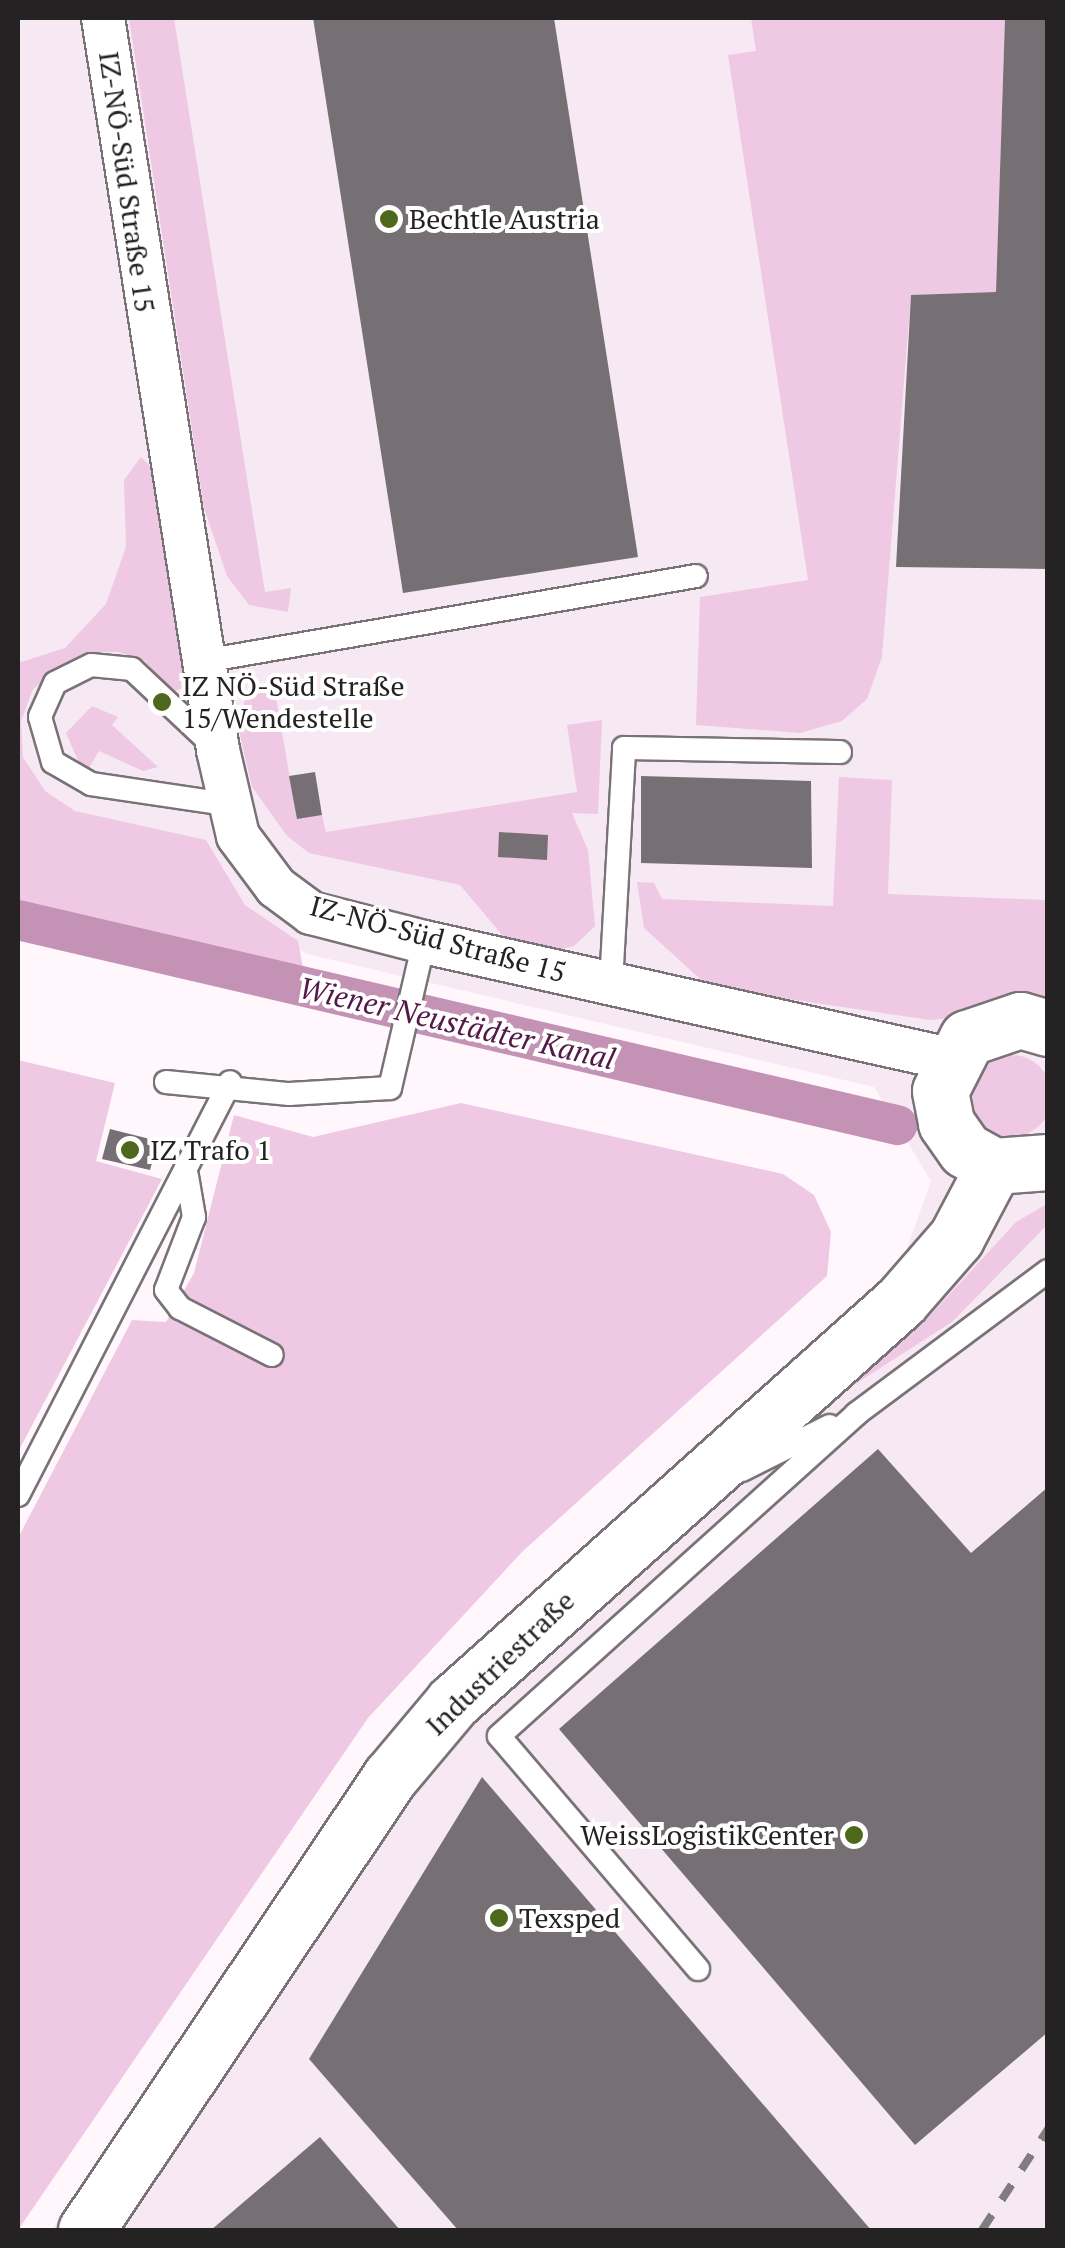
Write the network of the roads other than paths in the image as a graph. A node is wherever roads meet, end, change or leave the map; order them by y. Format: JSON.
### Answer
{"nodes":[{"id":1,"x":102,"y":18,"type":"edge"},
{"id":2,"x":696,"y":576,"type":"dead end"},
{"id":3,"x":204,"y":661,"type":"junction"},
{"id":4,"x":218,"y":750,"type":"junction"},
{"id":5,"x":840,"y":752,"type":"dead end"},
{"id":6,"x":231,"y":805,"type":"junction"},
{"id":7,"x":424,"y":942,"type":"junction"},
{"id":8,"x":611,"y":984,"type":"junction"},
{"id":9,"x":1048,"y":1028,"type":"edge"},
{"id":10,"x":949,"y":1059,"type":"junction"},
{"id":11,"x":166,"y":1082,"type":"dead end"},
{"id":12,"x":230,"y":1082,"type":"junction"},
{"id":13,"x":1048,"y":1162,"type":"edge"},
{"id":14,"x":994,"y":1166,"type":"junction"},
{"id":15,"x":187,"y":1176,"type":"junction"},
{"id":16,"x":1048,"y":1271,"type":"edge"},
{"id":17,"x":272,"y":1356,"type":"dead end"},
{"id":18,"x":856,"y":1414,"type":"junction"},
{"id":19,"x":18,"y":1495,"type":"edge"},
{"id":20,"x":670,"y":1506,"type":"junction"},
{"id":21,"x":698,"y":1970,"type":"dead end"},
{"id":22,"x":86,"y":2230,"type":"edge"}],
"edges":[{"from":1,"to":3,"type":"street","name":"IZ-NÖ-Süd Straße 15"},
{"from":2,"to":3,"type":"lane"},
{"from":3,"to":4,"type":"street","name":"IZ-NÖ-Süd Straße 15"},
{"from":4,"to":6,"type":"street","name":"IZ-NÖ-Süd Straße 15"},
{"from":4,"to":6,"type":"lane"},
{"from":5,"to":8,"type":"lane"},
{"from":6,"to":7,"type":"street","name":"IZ-NÖ-Süd Straße 15"},
{"from":7,"to":8,"type":"street","name":"IZ-NÖ-Süd Straße 15"},
{"from":7,"to":12,"type":"lane"},
{"from":8,"to":10,"type":"street","name":"IZ-NÖ-Süd Straße 15"},
{"from":9,"to":10,"type":"street"},
{"from":10,"to":14,"type":"street"},
{"from":11,"to":12,"type":"lane"},
{"from":12,"to":15,"type":"lane"},
{"from":13,"to":14,"type":"street"},
{"from":14,"to":20,"type":"street","name":"Industriestraße"},
{"from":15,"to":17,"type":"lane"},
{"from":15,"to":19,"type":"lane"},
{"from":16,"to":18,"type":"lane"},
{"from":18,"to":20,"type":"lane"},
{"from":18,"to":21,"type":"lane"},
{"from":20,"to":22,"type":"street","name":"Industriestraße"}]}
